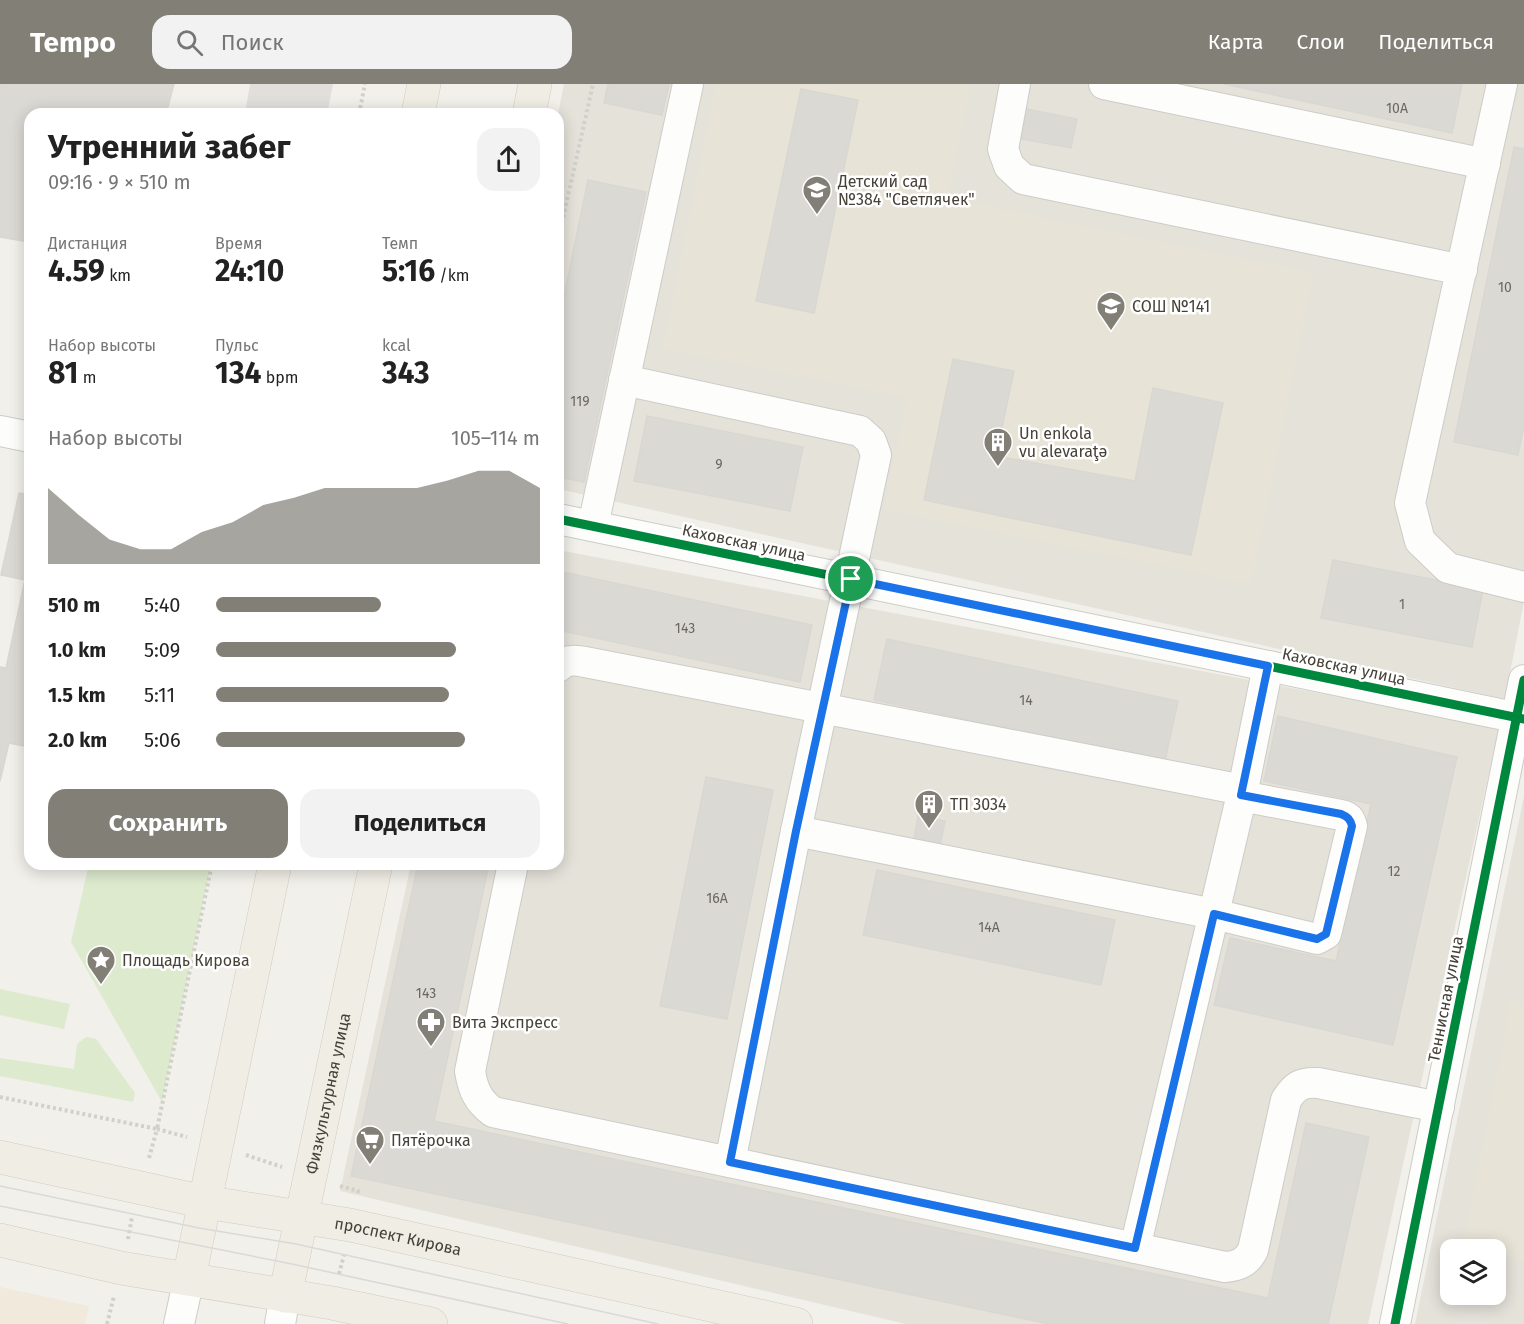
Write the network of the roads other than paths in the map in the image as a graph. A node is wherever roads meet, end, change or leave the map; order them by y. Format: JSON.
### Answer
{"nodes":[{"id":1,"x":424,"y":84,"type":"edge"},
{"id":2,"x":536,"y":84,"type":"edge"},
{"id":3,"x":688,"y":84,"type":"edge"},
{"id":4,"x":1015,"y":84,"type":"edge"},
{"id":5,"x":1104,"y":84,"type":"edge"},
{"id":6,"x":1502,"y":84,"type":"edge"},
{"id":7,"x":419,"y":108,"type":"edge"},
{"id":8,"x":530,"y":108,"type":"edge"},
{"id":9,"x":1485,"y":164,"type":"junction"},
{"id":10,"x":1462,"y":270,"type":"junction"},
{"id":11,"x":624,"y":380,"type":"junction"},
{"id":12,"x":0,"y":430,"type":"edge"},
{"id":13,"x":24,"y":436,"type":"edge"},
{"id":14,"x":564,"y":520,"type":"edge"},
{"id":15,"x":593,"y":526,"type":"junction"},
{"id":16,"x":851,"y":579,"type":"junction"},
{"id":17,"x":1524,"y":587,"type":"edge"},
{"id":18,"x":564,"y":663,"type":"edge"},
{"id":19,"x":1268,"y":666,"type":"junction"},
{"id":20,"x":1524,"y":680,"type":"edge"},
{"id":21,"x":822,"y":708,"type":"junction"},
{"id":22,"x":1520,"y":718,"type":"edge"},
{"id":23,"x":1242,"y":793,"type":"junction"},
{"id":24,"x":796,"y":831,"type":"junction"},
{"id":25,"x":274,"y":870,"type":"edge"},
{"id":26,"x":375,"y":870,"type":"edge"},
{"id":27,"x":512,"y":870,"type":"edge"},
{"id":28,"x":1214,"y":914,"type":"junction"},
{"id":29,"x":1438,"y":1107,"type":"junction"},
{"id":30,"x":0,"y":1157,"type":"edge"},
{"id":31,"x":730,"y":1162,"type":"junction"},
{"id":32,"x":205,"y":1202,"type":"junction"},
{"id":33,"x":302,"y":1216,"type":"junction"},
{"id":34,"x":0,"y":1240,"type":"edge"},
{"id":35,"x":1135,"y":1248,"type":"junction"},
{"id":36,"x":189,"y":1278,"type":"junction"},
{"id":37,"x":282,"y":1310,"type":"edge"},
{"id":38,"x":179,"y":1324,"type":"edge"},
{"id":39,"x":431,"y":1324,"type":"edge"},
{"id":40,"x":796,"y":1324,"type":"edge"},
{"id":41,"x":1395,"y":1324,"type":"edge"}],
"edges":[{"from":1,"to":7,"type":"main road"},
{"from":2,"to":8,"type":"main road"},
{"from":3,"to":11,"type":"street"},
{"from":4,"to":10,"type":"street"},
{"from":5,"to":9,"type":"street"},
{"from":6,"to":9,"type":"street"},
{"from":9,"to":10,"type":"street"},
{"from":10,"to":17,"type":"street"},
{"from":11,"to":15,"type":"street"},
{"from":11,"to":16,"type":"street"},
{"from":12,"to":13,"type":"street"},
{"from":14,"to":15,"type":"street","name":"Каховская улица"},
{"from":15,"to":16,"type":"street","name":"Каховская улица"},
{"from":16,"to":19,"type":"street","name":"Каховская улица"},
{"from":16,"to":21,"type":"street"},
{"from":18,"to":21,"type":"street"},
{"from":19,"to":22,"type":"street","name":"Каховская улица"},
{"from":19,"to":23,"type":"street"},
{"from":20,"to":22,"type":"street","name":"Теннисная улица"},
{"from":21,"to":23,"type":"street"},
{"from":21,"to":24,"type":"street"},
{"from":22,"to":29,"type":"street","name":"Теннисная улица"},
{"from":23,"to":28,"type":"street"},
{"from":23,"to":28,"type":"street"},
{"from":24,"to":28,"type":"street"},
{"from":24,"to":31,"type":"street"},
{"from":25,"to":32,"type":"main road"},
{"from":26,"to":33,"type":"main road","name":"Физкультурная улица"},
{"from":27,"to":31,"type":"street"},
{"from":28,"to":35,"type":"street"},
{"from":29,"to":35,"type":"street"},
{"from":29,"to":41,"type":"street","name":"Теннисная улица"},
{"from":30,"to":32,"type":"main road","name":"проспект Кирова"},
{"from":31,"to":35,"type":"street"},
{"from":32,"to":33,"type":"main road","name":"проспект Кирова"},
{"from":32,"to":36,"type":"main road"},
{"from":33,"to":37,"type":"main road","name":"Физкультурная улица"},
{"from":33,"to":40,"type":"main road","name":"проспект Кирова"},
{"from":34,"to":36,"type":"main road"},
{"from":36,"to":37,"type":"main road"},
{"from":36,"to":38,"type":"street"},
{"from":37,"to":39,"type":"main road"}]}
